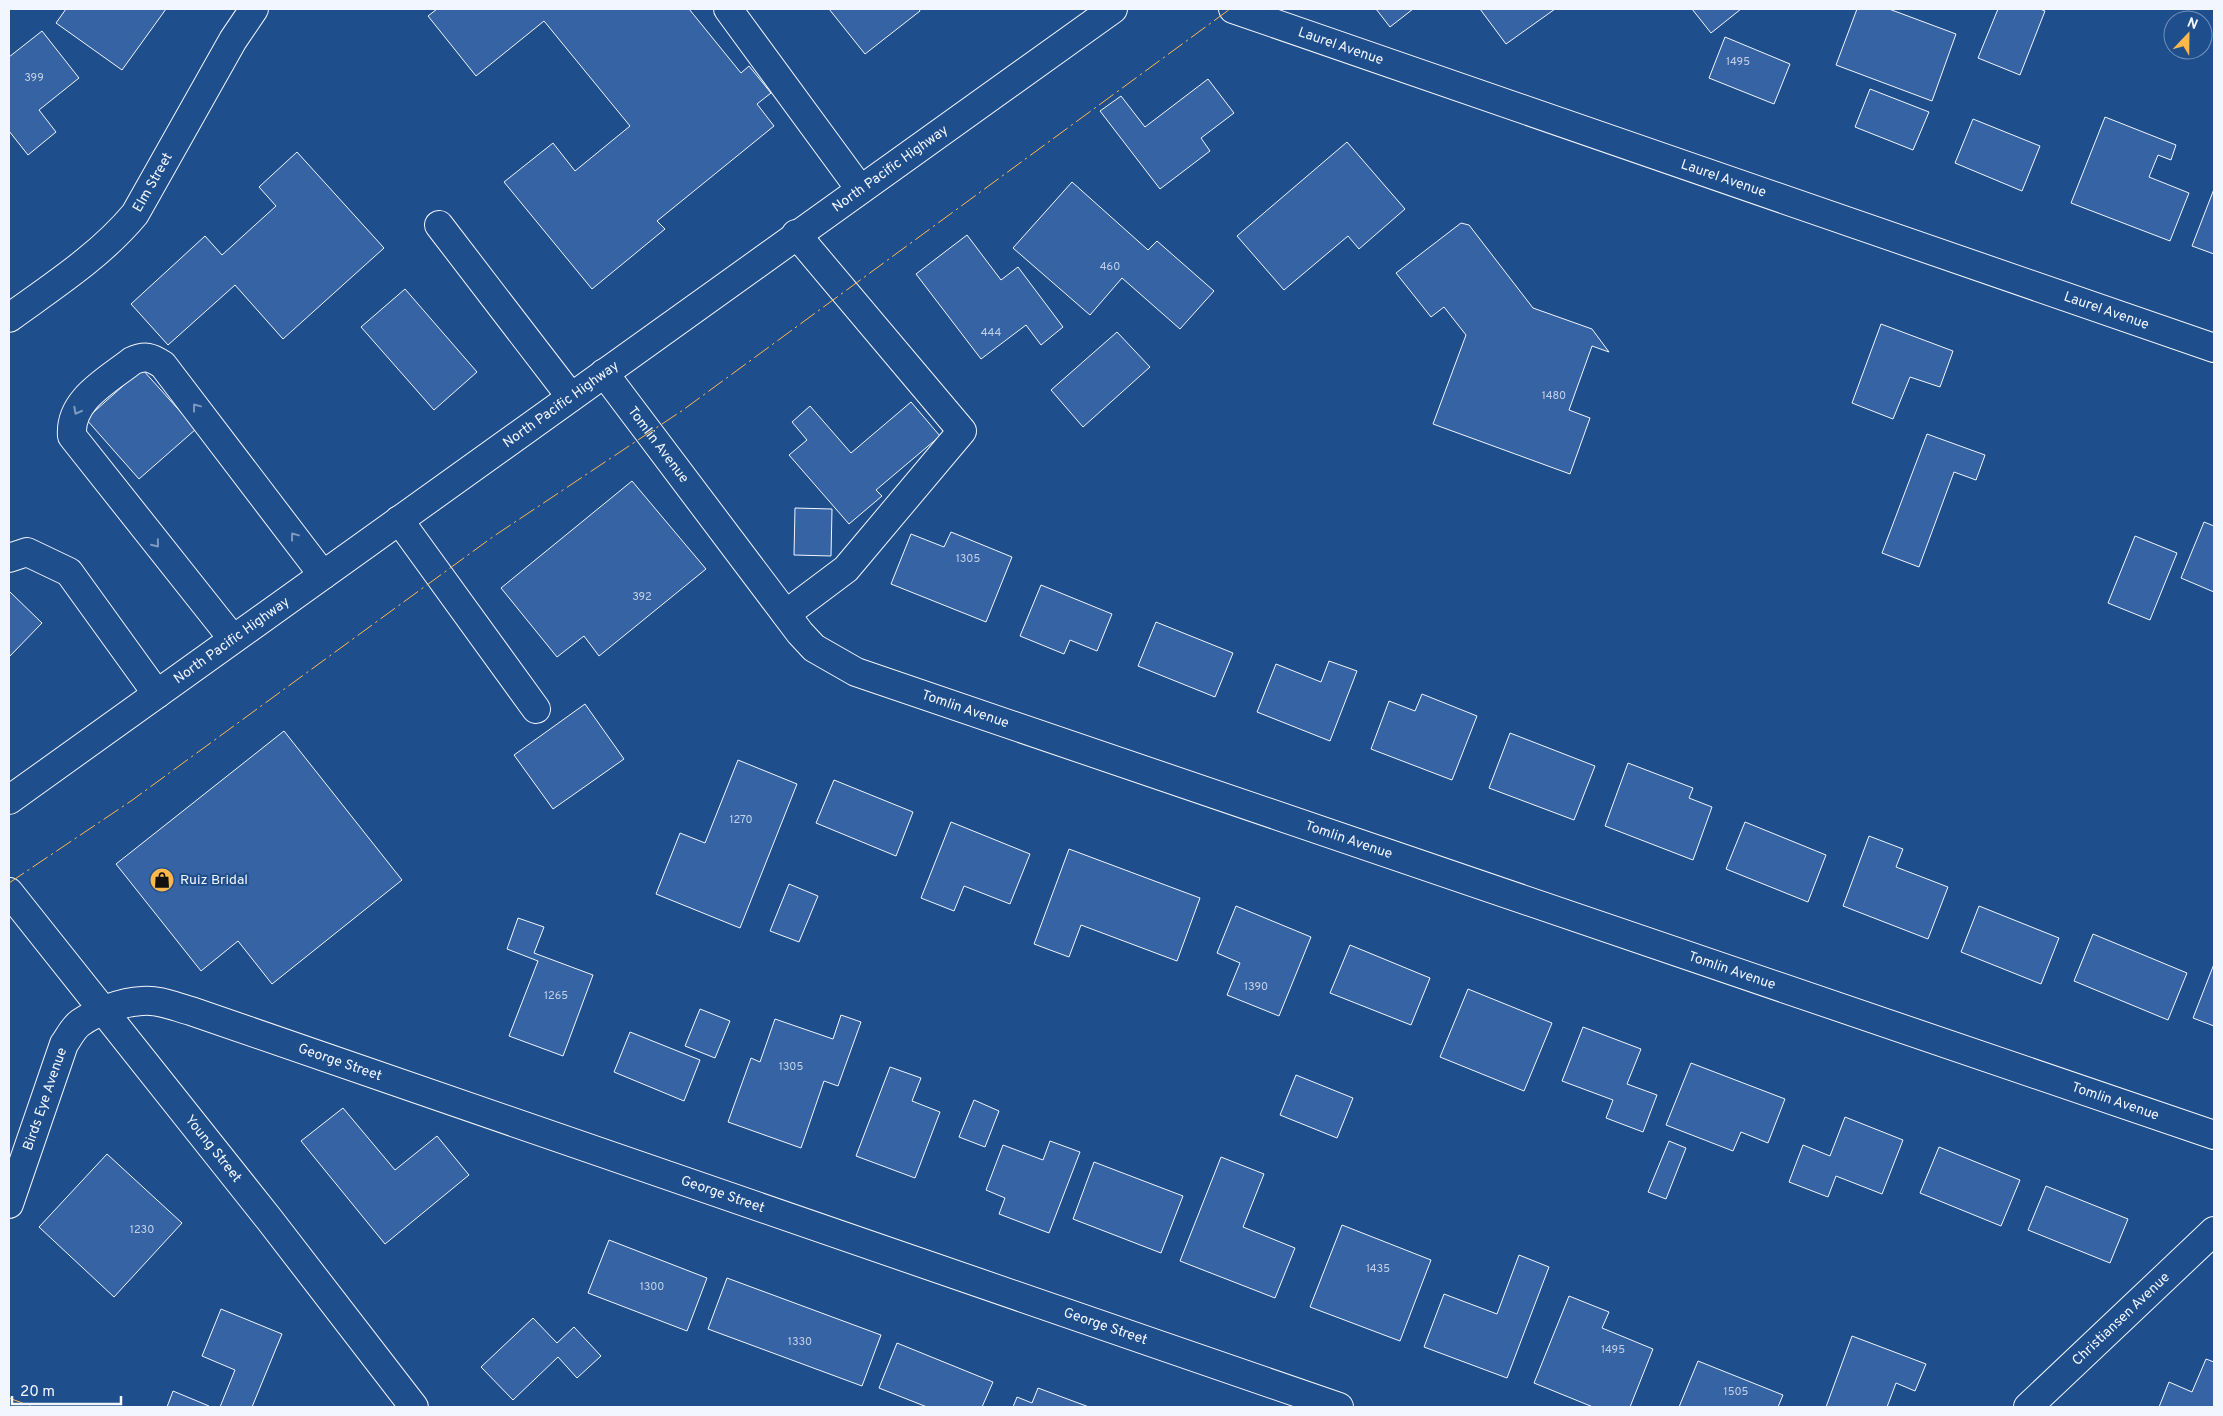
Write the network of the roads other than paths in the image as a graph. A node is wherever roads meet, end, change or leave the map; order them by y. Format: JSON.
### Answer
{"nodes":[{"id":1,"x":254,"y":9,"type":"edge"},
{"id":2,"x":728,"y":9,"type":"edge"},
{"id":3,"x":1113,"y":9,"type":"edge"},
{"id":4,"x":1233,"y":9,"type":"edge"},
{"id":5,"x":860,"y":189,"type":"junction"},
{"id":6,"x":439,"y":225,"type":"dead end"},
{"id":7,"x":796,"y":234,"type":"junction"},
{"id":8,"x":9,"y":318,"type":"edge"},
{"id":9,"x":2214,"y":348,"type":"edge"},
{"id":10,"x":604,"y":373,"type":"junction"},
{"id":11,"x":571,"y":397,"type":"junction"},
{"id":12,"x":399,"y":520,"type":"junction"},
{"id":13,"x":9,"y":558,"type":"edge"},
{"id":14,"x":323,"y":575,"type":"junction"},
{"id":15,"x":786,"y":614,"type":"junction"},
{"id":16,"x":233,"y":639,"type":"junction"},
{"id":17,"x":157,"y":694,"type":"junction"},
{"id":18,"x":536,"y":709,"type":"dead end"},
{"id":19,"x":9,"y":800,"type":"edge"},
{"id":20,"x":9,"y":892,"type":"edge"},
{"id":21,"x":104,"y":1010,"type":"junction"},
{"id":22,"x":2214,"y":1135,"type":"edge"},
{"id":23,"x":9,"y":1204,"type":"edge"},
{"id":24,"x":2214,"y":1231,"type":"edge"},
{"id":25,"x":414,"y":1407,"type":"edge"},
{"id":26,"x":1339,"y":1407,"type":"edge"},
{"id":27,"x":2028,"y":1407,"type":"edge"}],
"edges":[{"from":1,"to":8,"type":"street","name":"Elm Street"},
{"from":2,"to":5,"type":"street"},
{"from":3,"to":5,"type":"street","name":"North Pacific Highway"},
{"from":4,"to":9,"type":"street","name":"Laurel Avenue"},
{"from":5,"to":7,"type":"street","name":"North Pacific Highway"},
{"from":6,"to":11,"type":"street"},
{"from":7,"to":10,"type":"street","name":"North Pacific Highway"},
{"from":7,"to":15,"type":"street"},
{"from":10,"to":11,"type":"street","name":"North Pacific Highway"},
{"from":10,"to":15,"type":"street","name":"Tomlin Avenue"},
{"from":11,"to":12,"type":"street","name":"North Pacific Highway"},
{"from":12,"to":14,"type":"street","name":"North Pacific Highway"},
{"from":12,"to":18,"type":"street"},
{"from":13,"to":17,"type":"street"},
{"from":14,"to":16,"type":"street","name":"North Pacific Highway"},
{"from":14,"to":16,"type":"street","one_way":true},
{"from":15,"to":22,"type":"street","name":"Tomlin Avenue"},
{"from":16,"to":17,"type":"street","name":"North Pacific Highway"},
{"from":17,"to":19,"type":"street","name":"North Pacific Highway"},
{"from":20,"to":21,"type":"street","name":"Young Street"},
{"from":21,"to":23,"type":"street","name":"Birds Eye Avenue"},
{"from":21,"to":25,"type":"street","name":"Young Street"},
{"from":21,"to":26,"type":"street","name":"George Street"},
{"from":24,"to":27,"type":"street","name":"Christiansen Avenue"}]}
